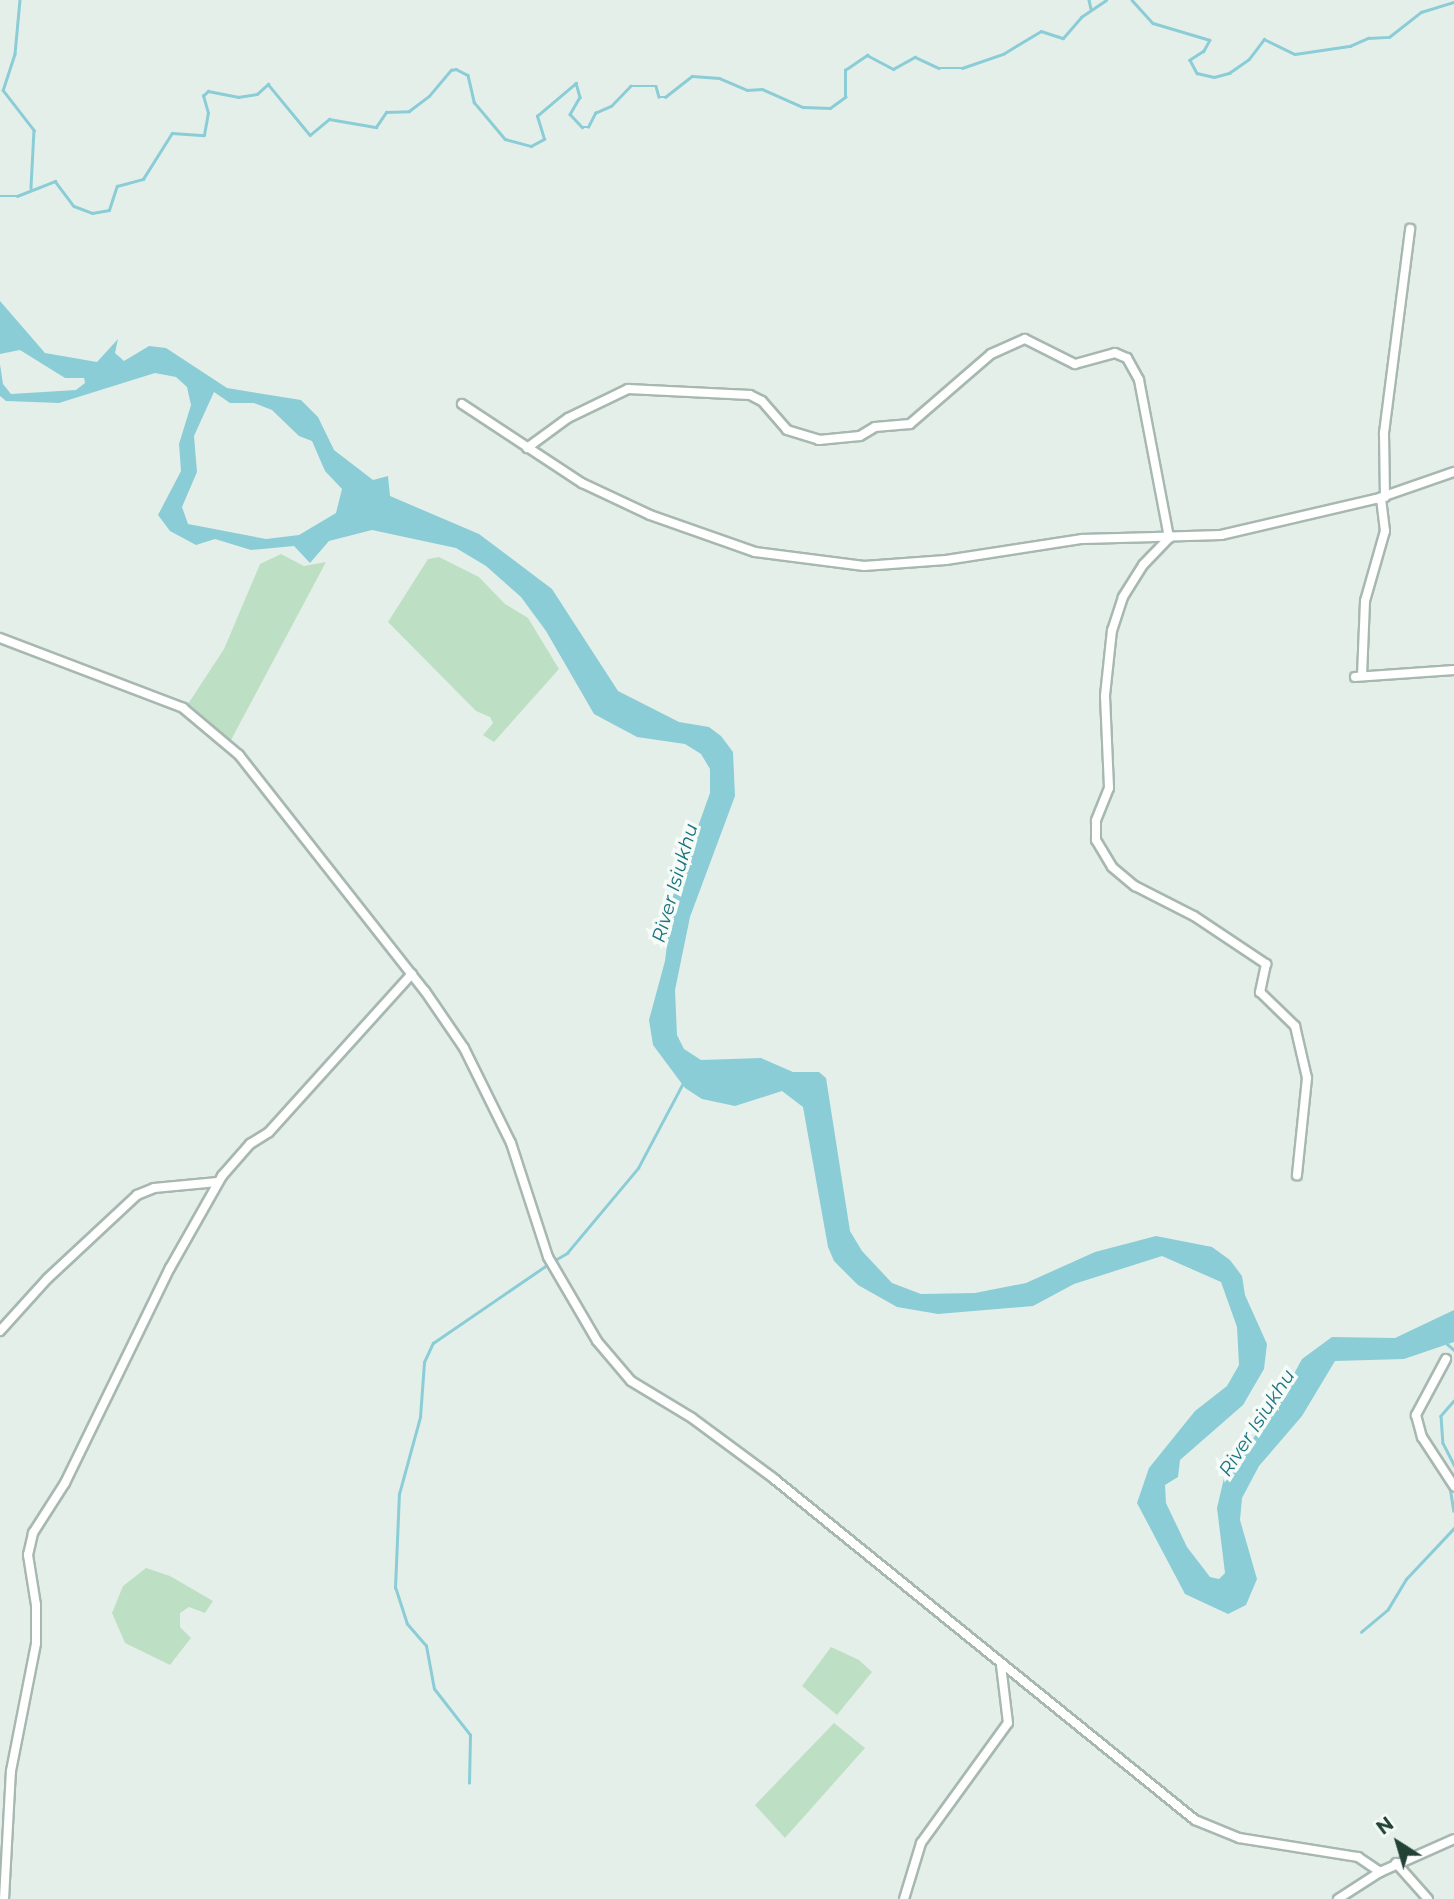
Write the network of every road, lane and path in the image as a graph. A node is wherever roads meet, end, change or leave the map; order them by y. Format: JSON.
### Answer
{"nodes":[{"id":1,"x":1410,"y":229,"type":"dead end"},
{"id":2,"x":462,"y":404,"type":"dead end"},
{"id":3,"x":527,"y":448,"type":"junction"},
{"id":4,"x":1454,"y":472,"type":"edge"},
{"id":5,"x":1383,"y":497,"type":"junction"},
{"id":6,"x":1169,"y":538,"type":"junction"},
{"id":7,"x":0,"y":638,"type":"edge"},
{"id":8,"x":1454,"y":670,"type":"edge"},
{"id":9,"x":412,"y":974,"type":"junction"},
{"id":10,"x":1297,"y":1175,"type":"dead end"},
{"id":11,"x":218,"y":1182,"type":"junction"},
{"id":12,"x":0,"y":1331,"type":"edge"},
{"id":13,"x":1446,"y":1359,"type":"dead end"},
{"id":14,"x":1454,"y":1486,"type":"edge"},
{"id":15,"x":1001,"y":1665,"type":"junction"},
{"id":16,"x":1454,"y":1839,"type":"edge"},
{"id":17,"x":1396,"y":1863,"type":"junction"},
{"id":18,"x":1380,"y":1872,"type":"junction"},
{"id":19,"x":4,"y":1899,"type":"edge"},
{"id":20,"x":904,"y":1899,"type":"edge"},
{"id":21,"x":1338,"y":1899,"type":"edge"},
{"id":22,"x":1428,"y":1899,"type":"edge"}],
"edges":[{"from":1,"to":5,"type":"street"},
{"from":2,"to":3,"type":"street"},
{"from":3,"to":6,"type":"street"},
{"from":3,"to":6,"type":"street"},
{"from":4,"to":5,"type":"street"},
{"from":5,"to":6,"type":"street"},
{"from":5,"to":8,"type":"street"},
{"from":6,"to":10,"type":"street"},
{"from":7,"to":9,"type":"street"},
{"from":9,"to":11,"type":"street"},
{"from":9,"to":15,"type":"street"},
{"from":11,"to":12,"type":"street"},
{"from":11,"to":19,"type":"street"},
{"from":13,"to":14,"type":"street"},
{"from":15,"to":18,"type":"street"},
{"from":15,"to":20,"type":"street"},
{"from":16,"to":17,"type":"street"},
{"from":17,"to":18,"type":"street"},
{"from":17,"to":22,"type":"street"},
{"from":18,"to":21,"type":"street"}]}
